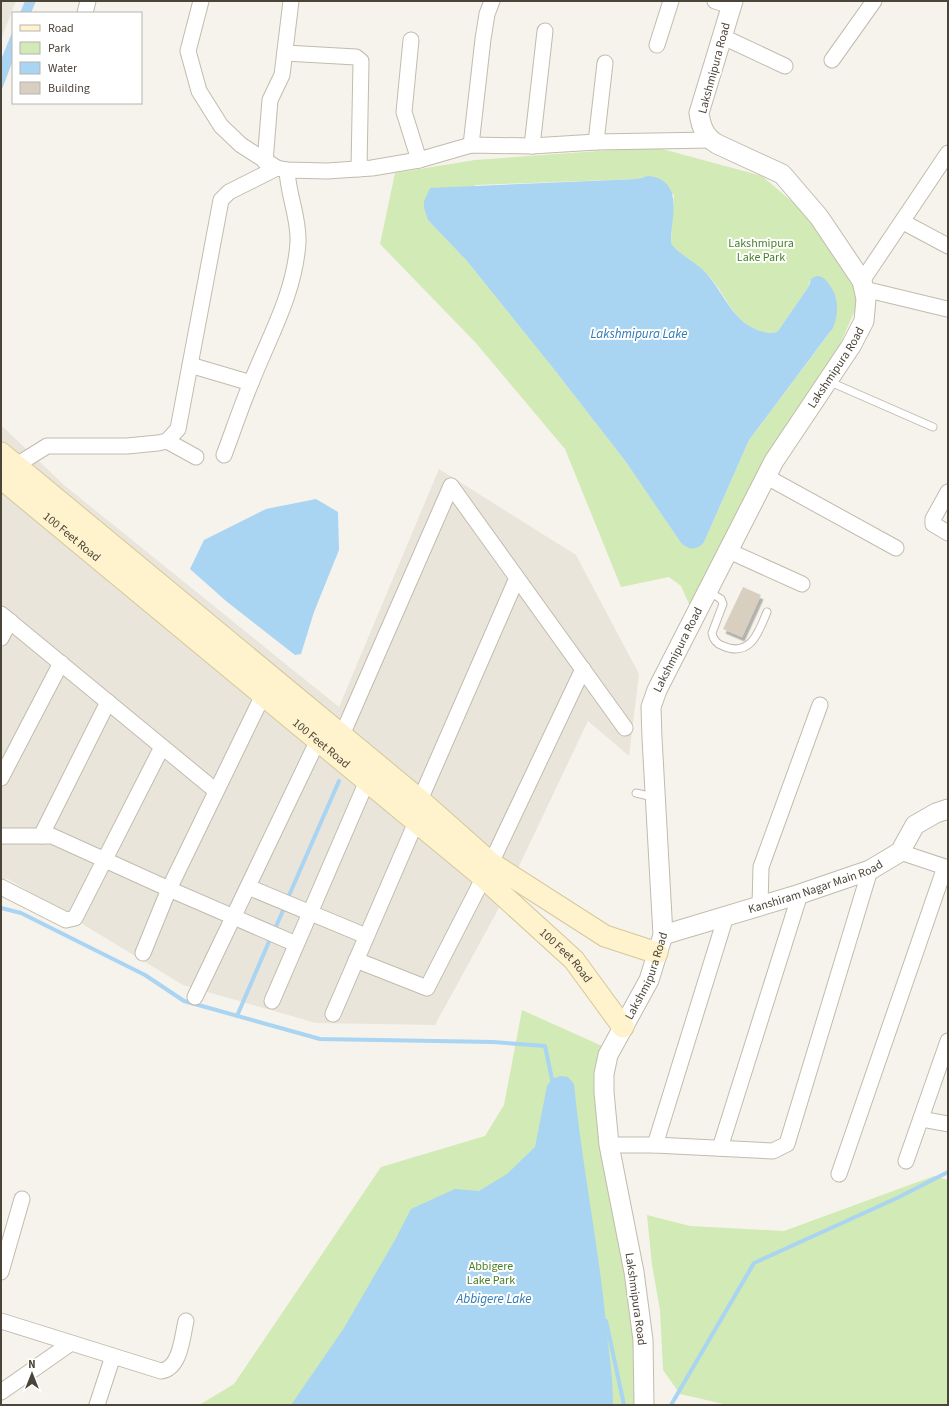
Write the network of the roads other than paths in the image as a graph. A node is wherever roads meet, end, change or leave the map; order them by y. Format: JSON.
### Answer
{"nodes":[{"id":1,"x":88,"y":1,"type":"edge"},
{"id":2,"x":201,"y":1,"type":"edge"},
{"id":3,"x":291,"y":1,"type":"edge"},
{"id":4,"x":492,"y":1,"type":"edge"},
{"id":5,"x":671,"y":1,"type":"edge"},
{"id":6,"x":874,"y":1,"type":"edge"},
{"id":7,"x":726,"y":3,"type":"edge"},
{"id":8,"x":85,"y":12,"type":"edge"},
{"id":9,"x":545,"y":31,"type":"dead end"},
{"id":10,"x":721,"y":36,"type":"junction"},
{"id":11,"x":411,"y":40,"type":"dead end"},
{"id":12,"x":657,"y":45,"type":"dead end"},
{"id":13,"x":285,"y":53,"type":"junction"},
{"id":14,"x":832,"y":60,"type":"dead end"},
{"id":15,"x":605,"y":63,"type":"dead end"},
{"id":16,"x":785,"y":66,"type":"dead end"},
{"id":17,"x":711,"y":140,"type":"junction"},
{"id":18,"x":596,"y":142,"type":"junction"},
{"id":19,"x":471,"y":145,"type":"junction"},
{"id":20,"x":532,"y":146,"type":"junction"},
{"id":21,"x":948,"y":153,"type":"edge"},
{"id":22,"x":419,"y":160,"type":"junction"},
{"id":23,"x":276,"y":167,"type":"junction"},
{"id":24,"x":359,"y":169,"type":"junction"},
{"id":25,"x":903,"y":222,"type":"junction"},
{"id":26,"x":948,"y":246,"type":"edge"},
{"id":27,"x":863,"y":285,"type":"junction"},
{"id":28,"x":947,"y":309,"type":"edge"},
{"id":29,"x":190,"y":365,"type":"junction"},
{"id":30,"x":828,"y":381,"type":"junction"},
{"id":31,"x":251,"y":383,"type":"junction"},
{"id":32,"x":933,"y":427,"type":"dead end"},
{"id":33,"x":167,"y":441,"type":"junction"},
{"id":34,"x":224,"y":455,"type":"dead end"},
{"id":35,"x":196,"y":457,"type":"dead end"},
{"id":36,"x":6,"y":466,"type":"edge"},
{"id":37,"x":767,"y":476,"type":"junction"},
{"id":38,"x":948,"y":492,"type":"edge"},
{"id":39,"x":948,"y":533,"type":"edge"},
{"id":40,"x":896,"y":548,"type":"dead end"},
{"id":41,"x":729,"y":551,"type":"junction"},
{"id":42,"x":517,"y":578,"type":"junction"},
{"id":43,"x":802,"y":584,"type":"dead end"},
{"id":44,"x":708,"y":592,"type":"junction"},
{"id":45,"x":767,"y":612,"type":"dead end"},
{"id":46,"x":6,"y":618,"type":"edge"},
{"id":47,"x":1,"y":638,"type":"edge"},
{"id":48,"x":61,"y":663,"type":"junction"},
{"id":49,"x":582,"y":669,"type":"junction"},
{"id":50,"x":263,"y":695,"type":"junction"},
{"id":51,"x":108,"y":702,"type":"junction"},
{"id":52,"x":820,"y":705,"type":"dead end"},
{"id":53,"x":625,"y":728,"type":"dead end"},
{"id":54,"x":342,"y":735,"type":"junction"},
{"id":55,"x":318,"y":740,"type":"junction"},
{"id":56,"x":162,"y":747,"type":"junction"},
{"id":57,"x":1,"y":778,"type":"edge"},
{"id":58,"x":367,"y":781,"type":"junction"},
{"id":59,"x":216,"y":791,"type":"junction"},
{"id":60,"x":636,"y":793,"type":"dead end"},
{"id":61,"x":420,"y":800,"type":"junction"},
{"id":62,"x":656,"y":805,"type":"junction"},
{"id":63,"x":948,"y":810,"type":"edge"},
{"id":64,"x":416,"y":822,"type":"junction"},
{"id":65,"x":1,"y":836,"type":"edge"},
{"id":66,"x":41,"y":836,"type":"junction"},
{"id":67,"x":900,"y":852,"type":"junction"},
{"id":68,"x":105,"y":859,"type":"junction"},
{"id":69,"x":947,"y":867,"type":"edge"},
{"id":70,"x":487,"y":870,"type":"junction"},
{"id":71,"x":870,"y":870,"type":"junction"},
{"id":72,"x":1,"y":887,"type":"edge"},
{"id":73,"x":248,"y":887,"type":"junction"},
{"id":74,"x":169,"y":890,"type":"junction"},
{"id":75,"x":800,"y":894,"type":"junction"},
{"id":76,"x":760,"y":905,"type":"junction"},
{"id":77,"x":310,"y":913,"type":"junction"},
{"id":78,"x":726,"y":916,"type":"junction"},
{"id":79,"x":234,"y":918,"type":"junction"},
{"id":80,"x":366,"y":936,"type":"junction"},
{"id":81,"x":296,"y":944,"type":"junction"},
{"id":82,"x":660,"y":944,"type":"junction"},
{"id":83,"x":143,"y":953,"type":"dead end"},
{"id":84,"x":356,"y":960,"type":"junction"},
{"id":85,"x":195,"y":997,"type":"dead end"},
{"id":86,"x":272,"y":1001,"type":"dead end"},
{"id":87,"x":333,"y":1014,"type":"dead end"},
{"id":88,"x":623,"y":1027,"type":"junction"},
{"id":89,"x":948,"y":1041,"type":"edge"},
{"id":90,"x":944,"y":1063,"type":"edge"},
{"id":91,"x":920,"y":1119,"type":"junction"},
{"id":92,"x":948,"y":1124,"type":"edge"},
{"id":93,"x":609,"y":1145,"type":"junction"},
{"id":94,"x":654,"y":1145,"type":"junction"},
{"id":95,"x":720,"y":1148,"type":"junction"},
{"id":96,"x":906,"y":1162,"type":"dead end"},
{"id":97,"x":839,"y":1174,"type":"dead end"},
{"id":98,"x":22,"y":1199,"type":"dead end"},
{"id":99,"x":1,"y":1272,"type":"edge"},
{"id":100,"x":1,"y":1321,"type":"edge"},
{"id":101,"x":186,"y":1321,"type":"dead end"},
{"id":102,"x":71,"y":1343,"type":"junction"},
{"id":103,"x":113,"y":1356,"type":"junction"},
{"id":104,"x":1,"y":1392,"type":"edge"},
{"id":105,"x":97,"y":1405,"type":"edge"},
{"id":106,"x":644,"y":1405,"type":"edge"}],
"edges":[{"from":1,"to":8,"type":"street"},
{"from":2,"to":23,"type":"street"},
{"from":3,"to":13,"type":"street"},
{"from":4,"to":19,"type":"street"},
{"from":5,"to":12,"type":"street"},
{"from":6,"to":14,"type":"street"},
{"from":7,"to":10,"type":"street","name":"Lakshmipura Road"},
{"from":9,"to":20,"type":"street"},
{"from":10,"to":16,"type":"street"},
{"from":10,"to":17,"type":"street","name":"Lakshmipura Road"},
{"from":11,"to":22,"type":"street"},
{"from":13,"to":23,"type":"street"},
{"from":13,"to":24,"type":"street"},
{"from":15,"to":18,"type":"street"},
{"from":17,"to":18,"type":"street"},
{"from":17,"to":27,"type":"street"},
{"from":18,"to":20,"type":"street"},
{"from":19,"to":20,"type":"street"},
{"from":19,"to":22,"type":"street"},
{"from":21,"to":25,"type":"street"},
{"from":22,"to":24,"type":"street"},
{"from":23,"to":24,"type":"street"},
{"from":23,"to":29,"type":"street"},
{"from":23,"to":31,"type":"street"},
{"from":25,"to":26,"type":"street"},
{"from":25,"to":27,"type":"street"},
{"from":27,"to":28,"type":"street"},
{"from":27,"to":30,"type":"street","name":"Lakshmipura Road"},
{"from":29,"to":31,"type":"street"},
{"from":29,"to":33,"type":"street"},
{"from":30,"to":32,"type":"lane"},
{"from":30,"to":37,"type":"street","name":"Lakshmipura Road"},
{"from":31,"to":34,"type":"street"},
{"from":33,"to":35,"type":"street"},
{"from":33,"to":36,"type":"street"},
{"from":36,"to":50,"type":"main road","name":"100 Feet Road"},
{"from":36,"to":54,"type":"main road","name":"100 Feet Road"},
{"from":37,"to":40,"type":"street"},
{"from":37,"to":41,"type":"street","name":"Lakshmipura Road"},
{"from":38,"to":39,"type":"street"},
{"from":41,"to":43,"type":"street"},
{"from":41,"to":44,"type":"street","name":"Lakshmipura Road"},
{"from":42,"to":49,"type":"street"},
{"from":42,"to":54,"type":"street"},
{"from":42,"to":61,"type":"street"},
{"from":44,"to":45,"type":"lane"},
{"from":44,"to":62,"type":"street","name":"Lakshmipura Road"},
{"from":46,"to":47,"type":"street"},
{"from":46,"to":48,"type":"street"},
{"from":48,"to":51,"type":"street"},
{"from":48,"to":57,"type":"street"},
{"from":49,"to":53,"type":"street"},
{"from":49,"to":70,"type":"street"},
{"from":50,"to":55,"type":"main road","name":"100 Feet Road"},
{"from":50,"to":59,"type":"street"},
{"from":51,"to":56,"type":"street"},
{"from":51,"to":66,"type":"street"},
{"from":52,"to":76,"type":"street"},
{"from":54,"to":61,"type":"main road","name":"100 Feet Road"},
{"from":55,"to":58,"type":"main road","name":"100 Feet Road"},
{"from":55,"to":73,"type":"street"},
{"from":56,"to":59,"type":"street"},
{"from":56,"to":68,"type":"street"},
{"from":58,"to":64,"type":"main road","name":"100 Feet Road"},
{"from":58,"to":77,"type":"street"},
{"from":59,"to":74,"type":"street"},
{"from":60,"to":62,"type":"lane"},
{"from":61,"to":70,"type":"main road","name":"100 Feet Road"},
{"from":62,"to":82,"type":"street","name":"Lakshmipura Road"},
{"from":63,"to":67,"type":"street","name":"Kanshiram Nagar Main Road"},
{"from":64,"to":70,"type":"main road","name":"100 Feet Road"},
{"from":64,"to":80,"type":"street"},
{"from":65,"to":66,"type":"street"},
{"from":66,"to":68,"type":"street"},
{"from":67,"to":69,"type":"street"},
{"from":67,"to":71,"type":"street","name":"Kanshiram Nagar Main Road"},
{"from":68,"to":72,"type":"street"},
{"from":68,"to":74,"type":"street"},
{"from":69,"to":97,"type":"street"},
{"from":70,"to":82,"type":"main road","name":"100 Feet Road"},
{"from":70,"to":84,"type":"street"},
{"from":70,"to":88,"type":"main road","name":"100 Feet Road"},
{"from":71,"to":75,"type":"street","name":"Kanshiram Nagar Main Road"},
{"from":71,"to":95,"type":"street"},
{"from":73,"to":77,"type":"street"},
{"from":73,"to":79,"type":"street"},
{"from":74,"to":79,"type":"street"},
{"from":74,"to":83,"type":"street"},
{"from":75,"to":76,"type":"street","name":"Kanshiram Nagar Main Road"},
{"from":75,"to":95,"type":"street"},
{"from":76,"to":78,"type":"street","name":"Kanshiram Nagar Main Road"},
{"from":77,"to":80,"type":"street"},
{"from":77,"to":81,"type":"street"},
{"from":78,"to":82,"type":"street","name":"Kanshiram Nagar Main Road"},
{"from":78,"to":94,"type":"street"},
{"from":79,"to":81,"type":"street"},
{"from":79,"to":85,"type":"street"},
{"from":80,"to":84,"type":"street"},
{"from":81,"to":86,"type":"street"},
{"from":82,"to":88,"type":"street","name":"Lakshmipura Road"},
{"from":84,"to":87,"type":"street"},
{"from":88,"to":93,"type":"street","name":"Lakshmipura Road"},
{"from":89,"to":90,"type":"street"},
{"from":90,"to":91,"type":"street"},
{"from":91,"to":92,"type":"street"},
{"from":91,"to":96,"type":"street"},
{"from":93,"to":94,"type":"street"},
{"from":93,"to":106,"type":"street","name":"Lakshmipura Road"},
{"from":94,"to":95,"type":"street"},
{"from":98,"to":99,"type":"street"},
{"from":100,"to":102,"type":"street"},
{"from":101,"to":103,"type":"street"},
{"from":102,"to":103,"type":"street"},
{"from":102,"to":104,"type":"street"},
{"from":103,"to":105,"type":"street"}]}
